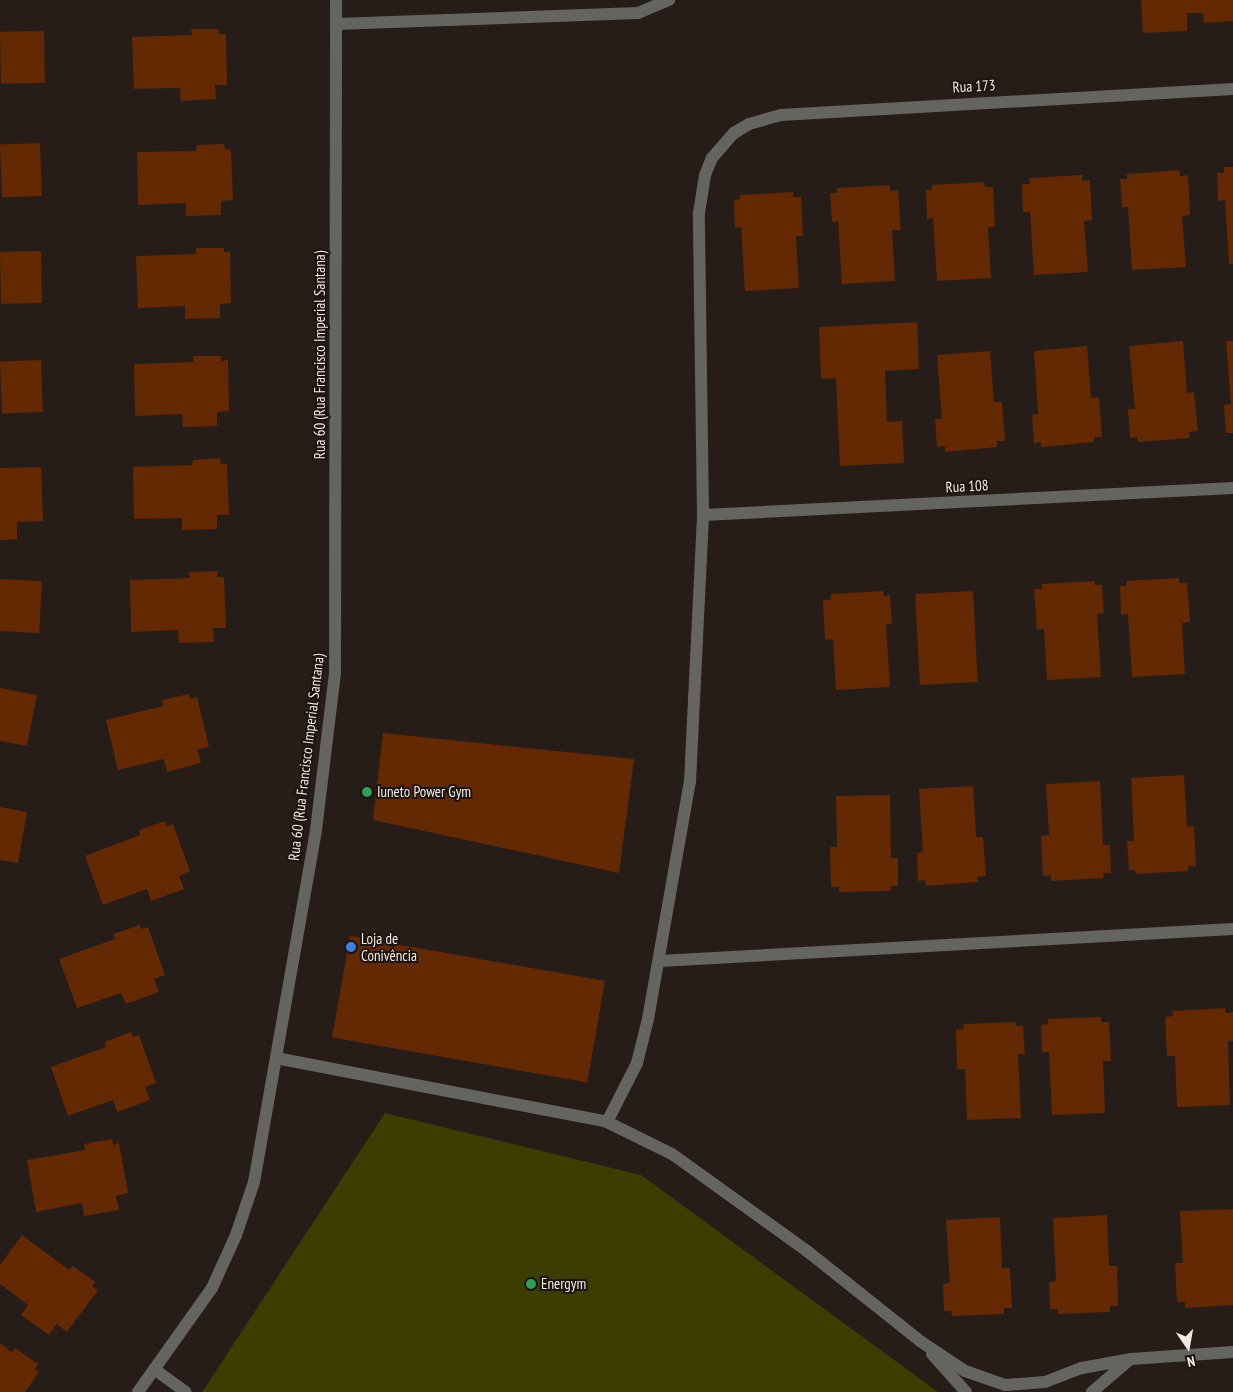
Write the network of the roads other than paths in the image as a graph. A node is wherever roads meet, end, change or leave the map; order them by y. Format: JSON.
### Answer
{"nodes":[{"id":1,"x":336,"y":0,"type":"edge"},
{"id":2,"x":669,"y":0,"type":"edge"},
{"id":3,"x":337,"y":24,"type":"junction"},
{"id":4,"x":1233,"y":89,"type":"edge"},
{"id":5,"x":1233,"y":488,"type":"edge"},
{"id":6,"x":703,"y":515,"type":"junction"},
{"id":7,"x":1233,"y":929,"type":"edge"},
{"id":8,"x":660,"y":961,"type":"junction"},
{"id":9,"x":276,"y":1058,"type":"junction"},
{"id":10,"x":607,"y":1122,"type":"junction"},
{"id":11,"x":920,"y":1341,"type":"junction"},
{"id":12,"x":1233,"y":1352,"type":"edge"},
{"id":13,"x":1131,"y":1359,"type":"junction"},
{"id":14,"x":154,"y":1368,"type":"junction"},
{"id":15,"x":138,"y":1392,"type":"edge"},
{"id":16,"x":186,"y":1392,"type":"edge"},
{"id":17,"x":966,"y":1392,"type":"edge"},
{"id":18,"x":1092,"y":1392,"type":"edge"}],
"edges":[{"from":1,"to":3,"type":"street","name":"Rua 60 (Rua Francisco Imperial Santana)"},
{"from":2,"to":3,"type":"street"},
{"from":3,"to":9,"type":"street","name":"Rua 60 (Rua Francisco Imperial Santana)"},
{"from":4,"to":6,"type":"street","name":"Rua 173"},
{"from":5,"to":6,"type":"street","name":"Rua 108"},
{"from":6,"to":8,"type":"street"},
{"from":7,"to":8,"type":"street"},
{"from":8,"to":10,"type":"street"},
{"from":9,"to":10,"type":"street"},
{"from":9,"to":14,"type":"street","name":"Rua 60 (Rua Francisco Imperial Santana)"},
{"from":10,"to":11,"type":"street"},
{"from":11,"to":13,"type":"street"},
{"from":11,"to":17,"type":"street"},
{"from":12,"to":13,"type":"street"},
{"from":13,"to":18,"type":"street"},
{"from":14,"to":15,"type":"street","name":"Rua 60 (Rua Francisco Imperial Santana)"},
{"from":14,"to":16,"type":"street"}]}
